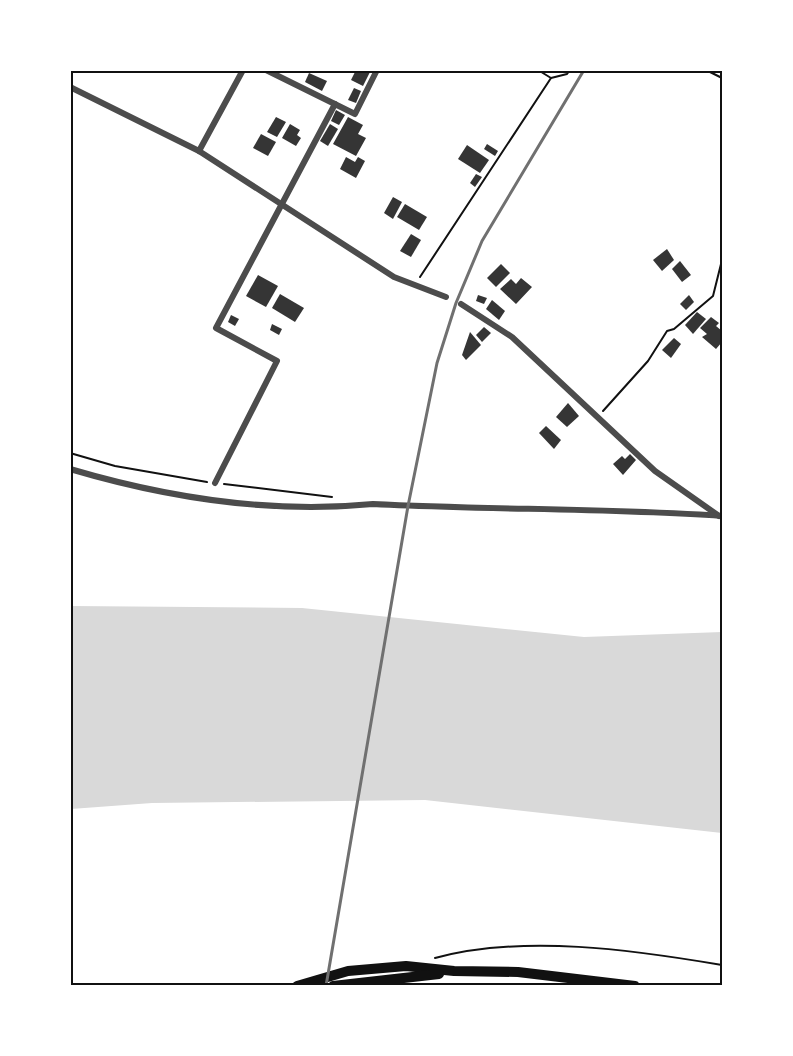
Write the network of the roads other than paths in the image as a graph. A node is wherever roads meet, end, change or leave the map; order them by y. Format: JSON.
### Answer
{"nodes":[{"id":1,"x":243,"y":70,"type":"edge"},
{"id":2,"x":266,"y":70,"type":"edge"},
{"id":3,"x":377,"y":70,"type":"edge"},
{"id":4,"x":70,"y":87,"type":"edge"},
{"id":5,"x":335,"y":104,"type":"junction"},
{"id":6,"x":199,"y":151,"type":"junction"},
{"id":7,"x":280,"y":203,"type":"junction"},
{"id":8,"x":446,"y":297,"type":"dead end"},
{"id":9,"x":461,"y":304,"type":"dead end"},
{"id":10,"x":70,"y":469,"type":"edge"},
{"id":11,"x":215,"y":483,"type":"dead end"},
{"id":12,"x":721,"y":516,"type":"edge"},
{"id":13,"x":454,"y":971,"type":"junction"},
{"id":14,"x":605,"y":982,"type":"junction"},
{"id":15,"x":297,"y":986,"type":"edge"},
{"id":16,"x":333,"y":986,"type":"edge"},
{"id":17,"x":576,"y":986,"type":"edge"},
{"id":18,"x":635,"y":986,"type":"edge"}],
"edges":[{"from":1,"to":6,"type":"street"},
{"from":2,"to":5,"type":"street"},
{"from":3,"to":5,"type":"street"},
{"from":4,"to":6,"type":"street"},
{"from":5,"to":7,"type":"street"},
{"from":6,"to":7,"type":"street"},
{"from":7,"to":8,"type":"street"},
{"from":7,"to":11,"type":"street"},
{"from":9,"to":12,"type":"street"},
{"from":10,"to":12,"type":"street"},
{"from":13,"to":14,"type":"main road"},
{"from":13,"to":15,"type":"main road"},
{"from":13,"to":16,"type":"main road"},
{"from":14,"to":17,"type":"main road"},
{"from":14,"to":18,"type":"main road"}]}
